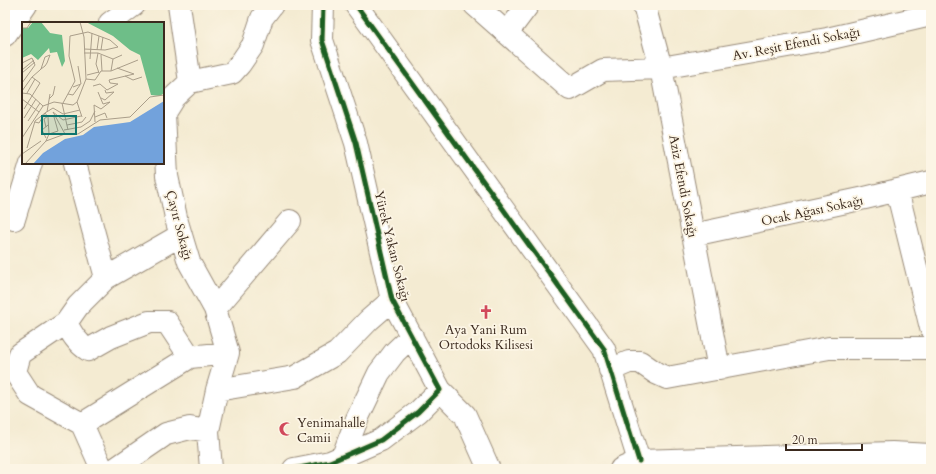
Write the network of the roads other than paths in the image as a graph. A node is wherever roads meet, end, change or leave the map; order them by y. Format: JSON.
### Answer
{"nodes":[{"id":1,"x":26,"y":5,"type":"edge"},
{"id":2,"x":134,"y":5,"type":"edge"},
{"id":3,"x":179,"y":5,"type":"edge"},
{"id":4,"x":272,"y":5,"type":"edge"},
{"id":5,"x":323,"y":5,"type":"edge"},
{"id":6,"x":356,"y":5,"type":"edge"},
{"id":7,"x":475,"y":5,"type":"edge"},
{"id":8,"x":528,"y":5,"type":"edge"},
{"id":9,"x":644,"y":5,"type":"edge"},
{"id":10,"x":931,"y":15,"type":"edge"},
{"id":11,"x":111,"y":22,"type":"edge"},
{"id":12,"x":507,"y":33,"type":"junction"},
{"id":13,"x":5,"y":35,"type":"edge"},
{"id":14,"x":661,"y":68,"type":"junction"},
{"id":15,"x":190,"y":82,"type":"junction"},
{"id":16,"x":169,"y":95,"type":"edge"},
{"id":17,"x":31,"y":164,"type":"edge"},
{"id":18,"x":75,"y":164,"type":"edge"},
{"id":19,"x":931,"y":182,"type":"edge"},
{"id":20,"x":897,"y":190,"type":"junction"},
{"id":21,"x":14,"y":219,"type":"dead end"},
{"id":22,"x":290,"y":221,"type":"dead end"},
{"id":23,"x":181,"y":235,"type":"junction"},
{"id":24,"x":693,"y":235,"type":"junction"},
{"id":25,"x":106,"y":278,"type":"junction"},
{"id":26,"x":392,"y":300,"type":"junction"},
{"id":27,"x":215,"y":309,"type":"junction"},
{"id":28,"x":66,"y":322,"type":"junction"},
{"id":29,"x":931,"y":328,"type":"edge"},
{"id":30,"x":412,"y":336,"type":"junction"},
{"id":31,"x":931,"y":348,"type":"edge"},
{"id":32,"x":228,"y":354,"type":"junction"},
{"id":33,"x":190,"y":357,"type":"junction"},
{"id":34,"x":719,"y":369,"type":"junction"},
{"id":35,"x":610,"y":370,"type":"junction"},
{"id":36,"x":216,"y":390,"type":"junction"},
{"id":37,"x":440,"y":390,"type":"junction"},
{"id":38,"x":82,"y":424,"type":"junction"},
{"id":39,"x":208,"y":431,"type":"junction"},
{"id":40,"x":931,"y":455,"type":"edge"},
{"id":41,"x":344,"y":462,"type":"edge"},
{"id":42,"x":630,"y":465,"type":"edge"},
{"id":43,"x":102,"y":469,"type":"edge"},
{"id":44,"x":115,"y":469,"type":"edge"},
{"id":45,"x":211,"y":469,"type":"edge"},
{"id":46,"x":294,"y":469,"type":"edge"},
{"id":47,"x":489,"y":469,"type":"edge"}],
"edges":[{"from":1,"to":13,"type":"street"},
{"from":2,"to":11,"type":"street"},
{"from":3,"to":15,"type":"street"},
{"from":4,"to":15,"type":"street"},
{"from":5,"to":26,"type":"street","name":"Yürek Yakan Sokağı"},
{"from":6,"to":35,"type":"street"},
{"from":7,"to":12,"type":"street"},
{"from":8,"to":12,"type":"street"},
{"from":9,"to":14,"type":"street","name":"Aziz Efendi Sokağı"},
{"from":10,"to":14,"type":"street","name":"Av. Reşit Efendi Sokağı"},
{"from":12,"to":14,"type":"street","name":"Av. Reşit Efendi Sokağı"},
{"from":14,"to":24,"type":"street","name":"Aziz Efendi Sokağı"},
{"from":15,"to":16,"type":"street","name":"Çayır Sokağı"},
{"from":16,"to":23,"type":"street","name":"Çayır Sokağı"},
{"from":17,"to":21,"type":"street"},
{"from":18,"to":25,"type":"street"},
{"from":19,"to":20,"type":"street","name":"Ocak Ağası Sokağı"},
{"from":20,"to":24,"type":"street","name":"Ocak Ağası Sokağı"},
{"from":20,"to":29,"type":"street"},
{"from":22,"to":27,"type":"street"},
{"from":23,"to":25,"type":"street"},
{"from":23,"to":27,"type":"street","name":"Çayır Sokağı"},
{"from":24,"to":34,"type":"street","name":"Aziz Efendi Sokağı"},
{"from":25,"to":28,"type":"street"},
{"from":26,"to":30,"type":"street","name":"Yürek Yakan Sokağı"},
{"from":26,"to":36,"type":"street"},
{"from":27,"to":32,"type":"street","name":"Çayır Sokağı"},
{"from":28,"to":33,"type":"street"},
{"from":28,"to":38,"type":"street"},
{"from":30,"to":37,"type":"street","name":"Yürek Yakan Sokağı"},
{"from":30,"to":41,"type":"street"},
{"from":31,"to":34,"type":"street"},
{"from":32,"to":33,"type":"street"},
{"from":32,"to":36,"type":"street"},
{"from":33,"to":38,"type":"street"},
{"from":34,"to":35,"type":"street"},
{"from":35,"to":42,"type":"street"},
{"from":36,"to":39,"type":"street"},
{"from":37,"to":41,"type":"street"},
{"from":37,"to":47,"type":"street","name":"Yürek Yakan Sokağı"},
{"from":38,"to":43,"type":"street"},
{"from":39,"to":44,"type":"street"},
{"from":39,"to":45,"type":"street"},
{"from":40,"to":42,"type":"street"},
{"from":41,"to":46,"type":"street"}]}
